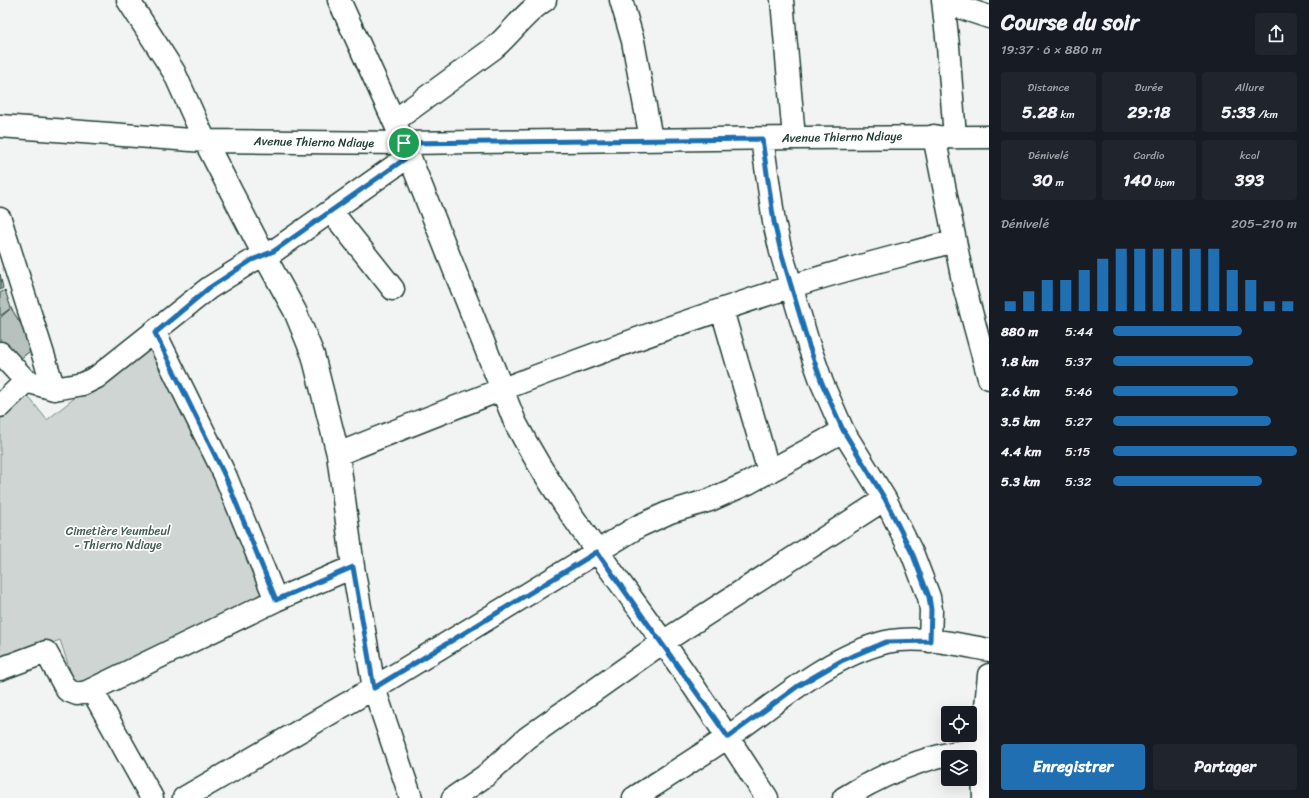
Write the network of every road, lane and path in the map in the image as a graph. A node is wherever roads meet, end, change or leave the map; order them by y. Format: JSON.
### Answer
{"nodes":[{"id":1,"x":128,"y":0,"type":"edge"},
{"id":2,"x":339,"y":0,"type":"edge"},
{"id":3,"x":545,"y":0,"type":"edge"},
{"id":4,"x":621,"y":0,"type":"edge"},
{"id":5,"x":782,"y":0,"type":"edge"},
{"id":6,"x":955,"y":2,"type":"edge"},
{"id":7,"x":989,"y":17,"type":"edge"},
{"id":8,"x":394,"y":121,"type":"junction"},
{"id":9,"x":0,"y":126,"type":"edge"},
{"id":10,"x":944,"y":137,"type":"junction"},
{"id":11,"x":989,"y":137,"type":"edge"},
{"id":12,"x":794,"y":138,"type":"junction"},
{"id":13,"x":651,"y":139,"type":"junction"},
{"id":14,"x":762,"y":139,"type":"junction"},
{"id":15,"x":204,"y":141,"type":"junction"},
{"id":16,"x":407,"y":150,"type":"junction"},
{"id":17,"x":331,"y":211,"type":"junction"},
{"id":18,"x":0,"y":219,"type":"edge"},
{"id":19,"x":955,"y":241,"type":"junction"},
{"id":20,"x":264,"y":255,"type":"junction"},
{"id":21,"x":792,"y":286,"type":"junction"},
{"id":22,"x":393,"y":289,"type":"dead end"},
{"id":23,"x":722,"y":310,"type":"junction"},
{"id":24,"x":155,"y":333,"type":"junction"},
{"id":25,"x":0,"y":353,"type":"edge"},
{"id":26,"x":989,"y":378,"type":"edge"},
{"id":27,"x":26,"y":381,"type":"junction"},
{"id":28,"x":502,"y":388,"type":"junction"},
{"id":29,"x":54,"y":389,"type":"junction"},
{"id":30,"x":0,"y":406,"type":"edge"},
{"id":31,"x":843,"y":430,"type":"junction"},
{"id":32,"x":338,"y":454,"type":"junction"},
{"id":33,"x":769,"y":472,"type":"junction"},
{"id":34,"x":885,"y":499,"type":"junction"},
{"id":35,"x":597,"y":552,"type":"junction"},
{"id":36,"x":353,"y":567,"type":"junction"},
{"id":37,"x":276,"y":600,"type":"junction"},
{"id":38,"x":930,"y":641,"type":"junction"},
{"id":39,"x":663,"y":642,"type":"junction"},
{"id":40,"x":989,"y":650,"type":"edge"},
{"id":41,"x":0,"y":670,"type":"edge"},
{"id":42,"x":989,"y":676,"type":"edge"},
{"id":43,"x":374,"y":688,"type":"junction"},
{"id":44,"x":92,"y":690,"type":"junction"},
{"id":45,"x":728,"y":737,"type":"junction"},
{"id":46,"x":982,"y":749,"type":"junction"},
{"id":47,"x":985,"y":790,"type":"edge"},
{"id":48,"x":152,"y":798,"type":"edge"},
{"id":49,"x":184,"y":798,"type":"edge"},
{"id":50,"x":411,"y":798,"type":"edge"},
{"id":51,"x":454,"y":798,"type":"edge"},
{"id":52,"x":634,"y":798,"type":"edge"},
{"id":53,"x":767,"y":798,"type":"edge"},
{"id":54,"x":844,"y":798,"type":"edge"}],
"edges":[{"from":1,"to":15,"type":"street"},
{"from":2,"to":8,"type":"street"},
{"from":3,"to":8,"type":"street"},
{"from":4,"to":13,"type":"street"},
{"from":5,"to":12,"type":"street"},
{"from":6,"to":7,"type":"street"},
{"from":6,"to":10,"type":"street"},
{"from":8,"to":16,"type":"street"},
{"from":9,"to":15,"type":"street","name":"Avenue Thierno Ndiaye"},
{"from":10,"to":11,"type":"street","name":"Avenue Thierno Ndiaye"},
{"from":10,"to":12,"type":"street","name":"Avenue Thierno Ndiaye"},
{"from":10,"to":19,"type":"street"},
{"from":12,"to":14,"type":"street","name":"Avenue Thierno Ndiaye"},
{"from":13,"to":14,"type":"street","name":"Avenue Thierno Ndiaye"},
{"from":13,"to":16,"type":"street","name":"Avenue Thierno Ndiaye"},
{"from":14,"to":21,"type":"street"},
{"from":15,"to":16,"type":"street","name":"Avenue Thierno Ndiaye"},
{"from":15,"to":20,"type":"street"},
{"from":16,"to":17,"type":"street"},
{"from":16,"to":28,"type":"street"},
{"from":17,"to":20,"type":"street"},
{"from":17,"to":22,"type":"street"},
{"from":18,"to":29,"type":"street"},
{"from":19,"to":21,"type":"street"},
{"from":19,"to":26,"type":"street"},
{"from":20,"to":24,"type":"street"},
{"from":20,"to":32,"type":"street"},
{"from":21,"to":23,"type":"street"},
{"from":21,"to":31,"type":"street"},
{"from":23,"to":28,"type":"street"},
{"from":23,"to":33,"type":"street"},
{"from":24,"to":29,"type":"street"},
{"from":24,"to":37,"type":"street"},
{"from":25,"to":27,"type":"street"},
{"from":27,"to":29,"type":"street"},
{"from":27,"to":30,"type":"street"},
{"from":28,"to":32,"type":"street"},
{"from":28,"to":35,"type":"street"},
{"from":31,"to":33,"type":"street"},
{"from":31,"to":34,"type":"street"},
{"from":32,"to":36,"type":"street"},
{"from":33,"to":35,"type":"street"},
{"from":34,"to":38,"type":"street"},
{"from":34,"to":39,"type":"street"},
{"from":35,"to":39,"type":"street"},
{"from":35,"to":43,"type":"street"},
{"from":36,"to":37,"type":"street"},
{"from":36,"to":43,"type":"street"},
{"from":37,"to":44,"type":"street"},
{"from":38,"to":40,"type":"street"},
{"from":38,"to":45,"type":"street"},
{"from":39,"to":45,"type":"street"},
{"from":39,"to":51,"type":"street"},
{"from":41,"to":44,"type":"street"},
{"from":42,"to":46,"type":"street"},
{"from":43,"to":49,"type":"street"},
{"from":43,"to":50,"type":"street"},
{"from":44,"to":48,"type":"street"},
{"from":45,"to":52,"type":"street"},
{"from":45,"to":53,"type":"street"},
{"from":46,"to":47,"type":"street"},
{"from":46,"to":54,"type":"street"}]}
